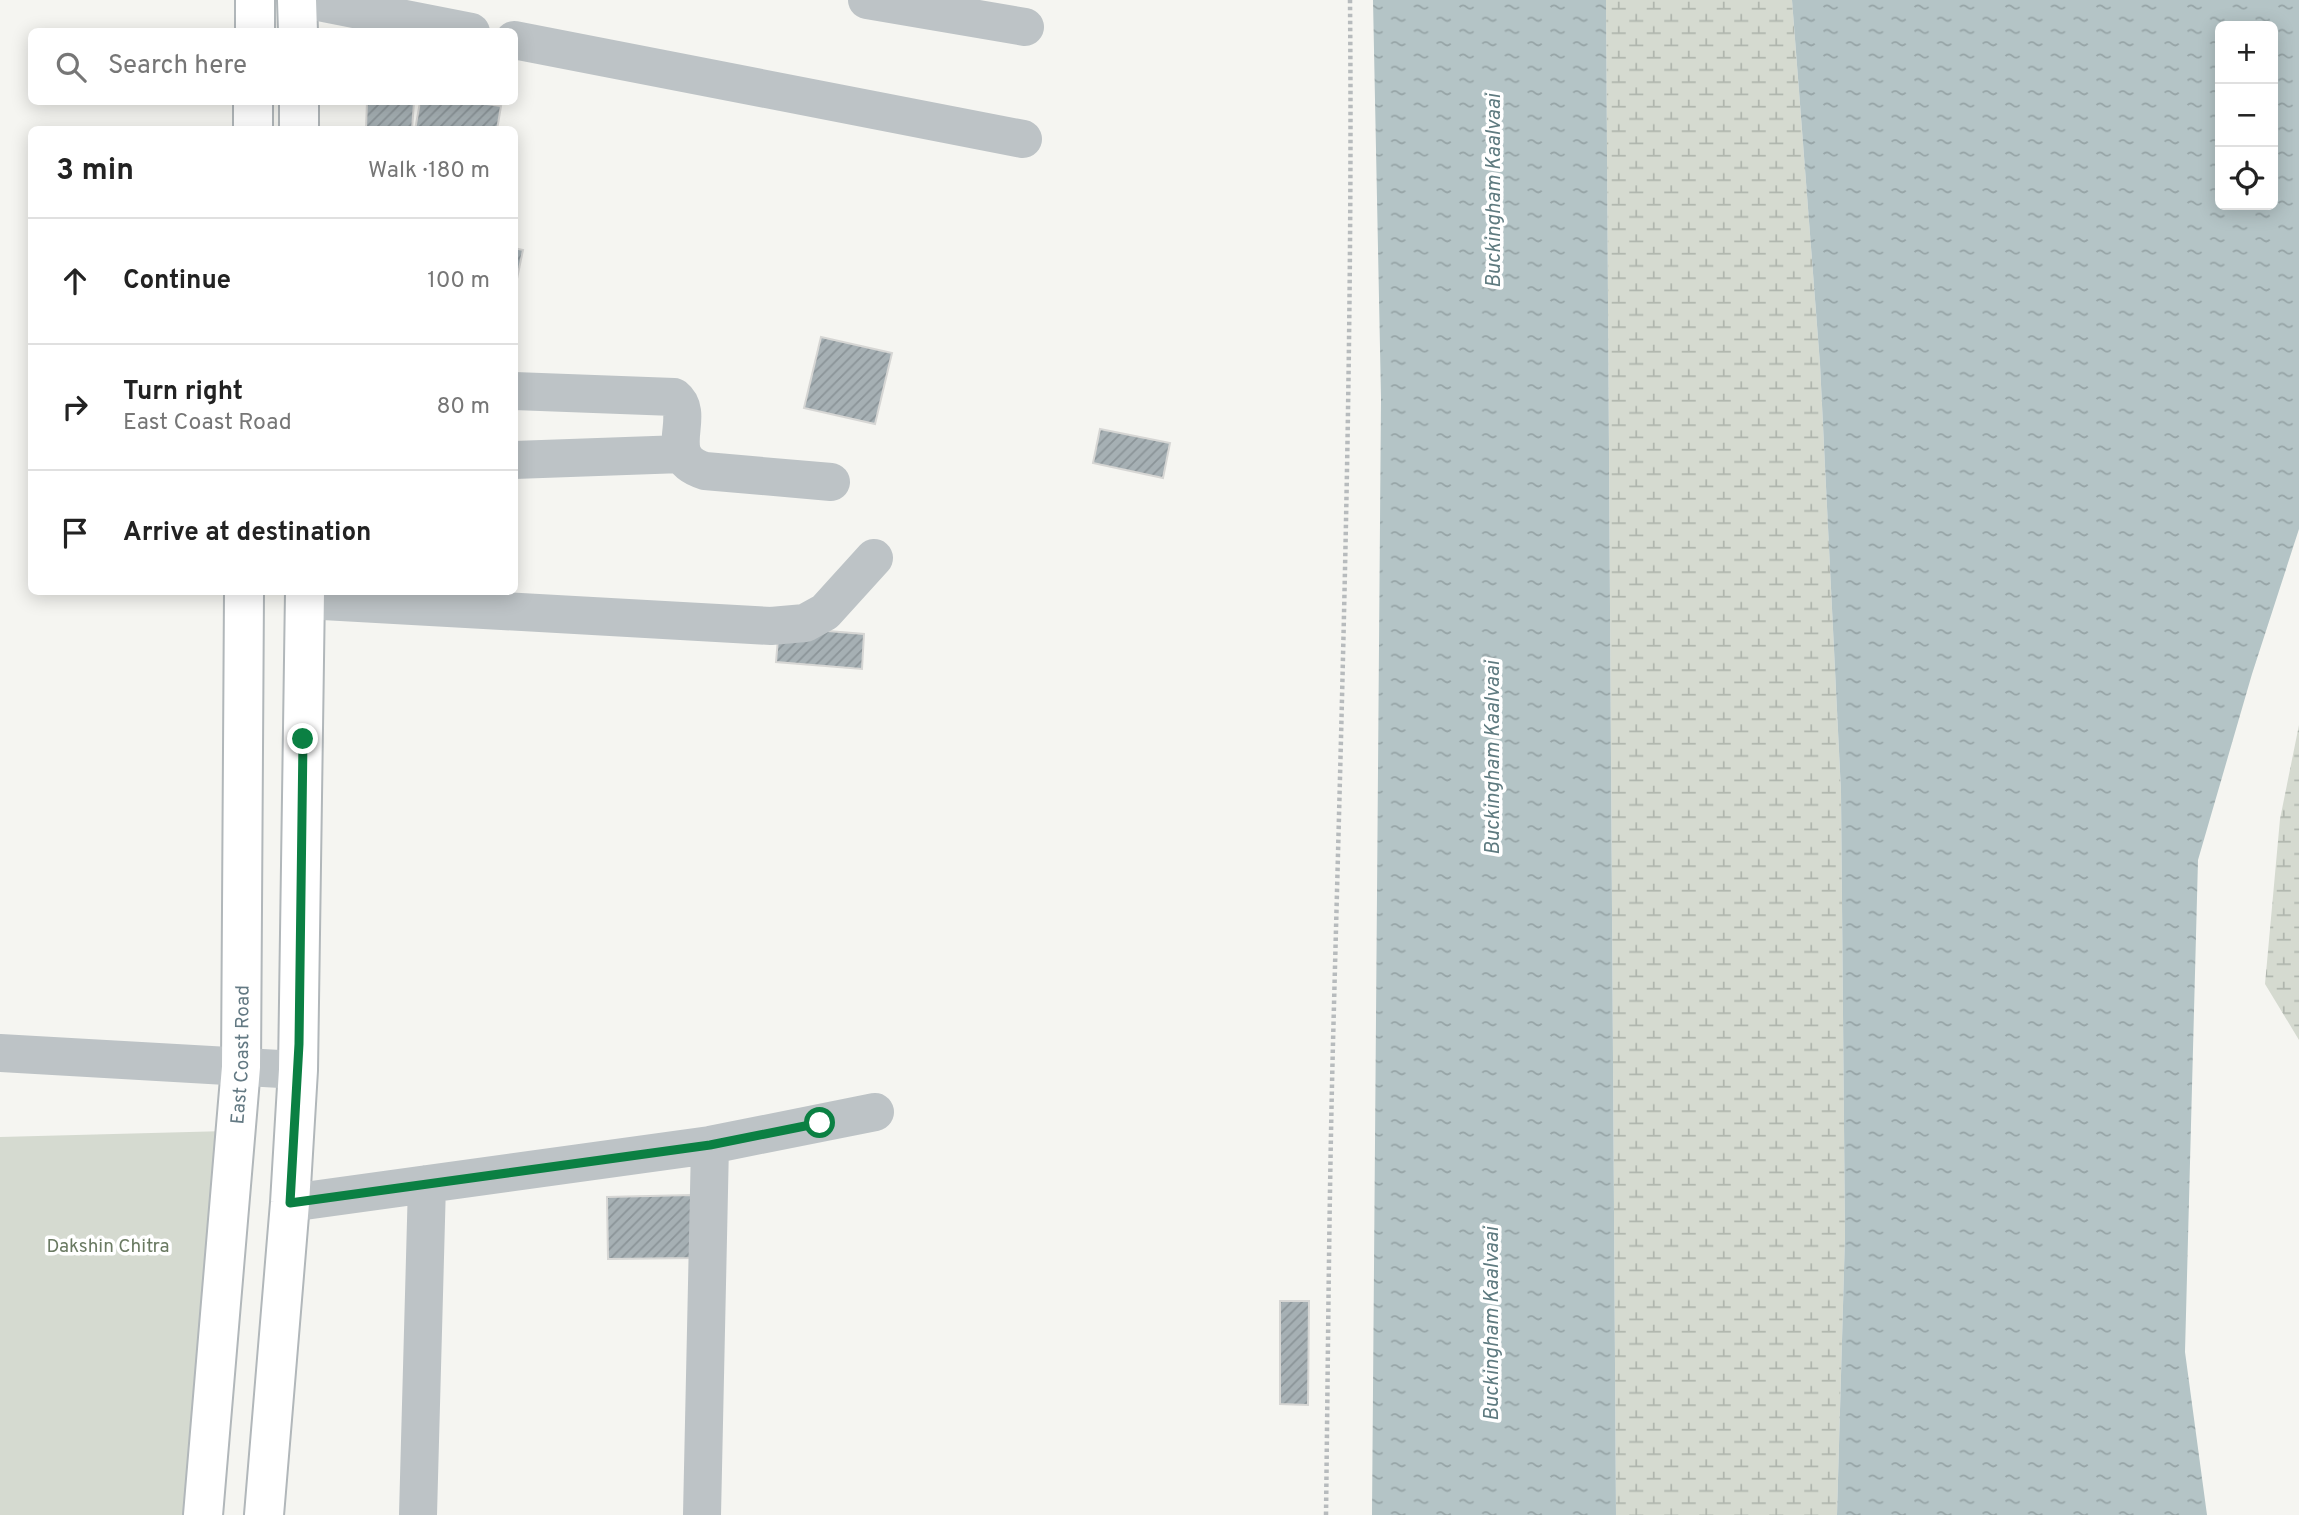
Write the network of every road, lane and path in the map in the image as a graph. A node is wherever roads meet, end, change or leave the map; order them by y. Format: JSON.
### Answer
{"nodes":[{"id":1,"x":255,"y":0,"type":"edge"},
{"id":2,"x":297,"y":0,"type":"edge"},
{"id":3,"x":309,"y":0,"type":"edge"},
{"id":4,"x":867,"y":0,"type":"edge"},
{"id":5,"x":1350,"y":0,"type":"edge"},
{"id":6,"x":1025,"y":27,"type":"dead end"},
{"id":7,"x":255,"y":28,"type":"edge"},
{"id":8,"x":298,"y":28,"type":"edge"},
{"id":9,"x":451,"y":28,"type":"edge"},
{"id":10,"x":518,"y":41,"type":"edge"},
{"id":11,"x":253,"y":105,"type":"edge"},
{"id":12,"x":299,"y":105,"type":"edge"},
{"id":13,"x":253,"y":126,"type":"edge"},
{"id":14,"x":299,"y":126,"type":"edge"},
{"id":15,"x":1023,"y":139,"type":"dead end"},
{"id":16,"x":518,"y":391,"type":"edge"},
{"id":17,"x":682,"y":454,"type":"junction"},
{"id":18,"x":518,"y":460,"type":"edge"},
{"id":19,"x":831,"y":482,"type":"dead end"},
{"id":20,"x":874,"y":558,"type":"dead end"},
{"id":21,"x":244,"y":595,"type":"edge"},
{"id":22,"x":305,"y":596,"type":"edge"},
{"id":23,"x":0,"y":1053,"type":"edge"},
{"id":24,"x":241,"y":1067,"type":"junction"},
{"id":25,"x":298,"y":1070,"type":"junction"},
{"id":26,"x":237,"y":1111,"type":"junction"},
{"id":27,"x":875,"y":1112,"type":"dead end"},
{"id":28,"x":296,"y":1116,"type":"junction"},
{"id":29,"x":710,"y":1145,"type":"junction"},
{"id":30,"x":427,"y":1184,"type":"junction"},
{"id":31,"x":290,"y":1203,"type":"junction"},
{"id":32,"x":203,"y":1515,"type":"edge"},
{"id":33,"x":264,"y":1515,"type":"edge"},
{"id":34,"x":418,"y":1515,"type":"edge"},
{"id":35,"x":702,"y":1515,"type":"edge"},
{"id":36,"x":1326,"y":1515,"type":"edge"}],
"edges":[{"from":1,"to":7,"type":"main road"},
{"from":2,"to":8,"type":"main road"},
{"from":3,"to":9,"type":"street"},
{"from":4,"to":6,"type":"street"},
{"from":5,"to":36,"type":"path"},
{"from":10,"to":15,"type":"street"},
{"from":11,"to":13,"type":"main road"},
{"from":12,"to":14,"type":"main road"},
{"from":16,"to":17,"type":"street"},
{"from":17,"to":18,"type":"street"},
{"from":17,"to":19,"type":"street"},
{"from":20,"to":22,"type":"street"},
{"from":21,"to":24,"type":"main road","name":"East Coast Road"},
{"from":22,"to":25,"type":"main road"},
{"from":23,"to":24,"type":"street"},
{"from":24,"to":25,"type":"street"},
{"from":24,"to":26,"type":"main road","name":"East Coast Road"},
{"from":25,"to":28,"type":"main road"},
{"from":26,"to":28,"type":"main road"},
{"from":26,"to":32,"type":"main road","name":"East Coast Road"},
{"from":27,"to":29,"type":"street"},
{"from":28,"to":31,"type":"main road"},
{"from":29,"to":30,"type":"street"},
{"from":29,"to":35,"type":"street"},
{"from":30,"to":31,"type":"street"},
{"from":30,"to":34,"type":"street"},
{"from":31,"to":33,"type":"main road"}]}
